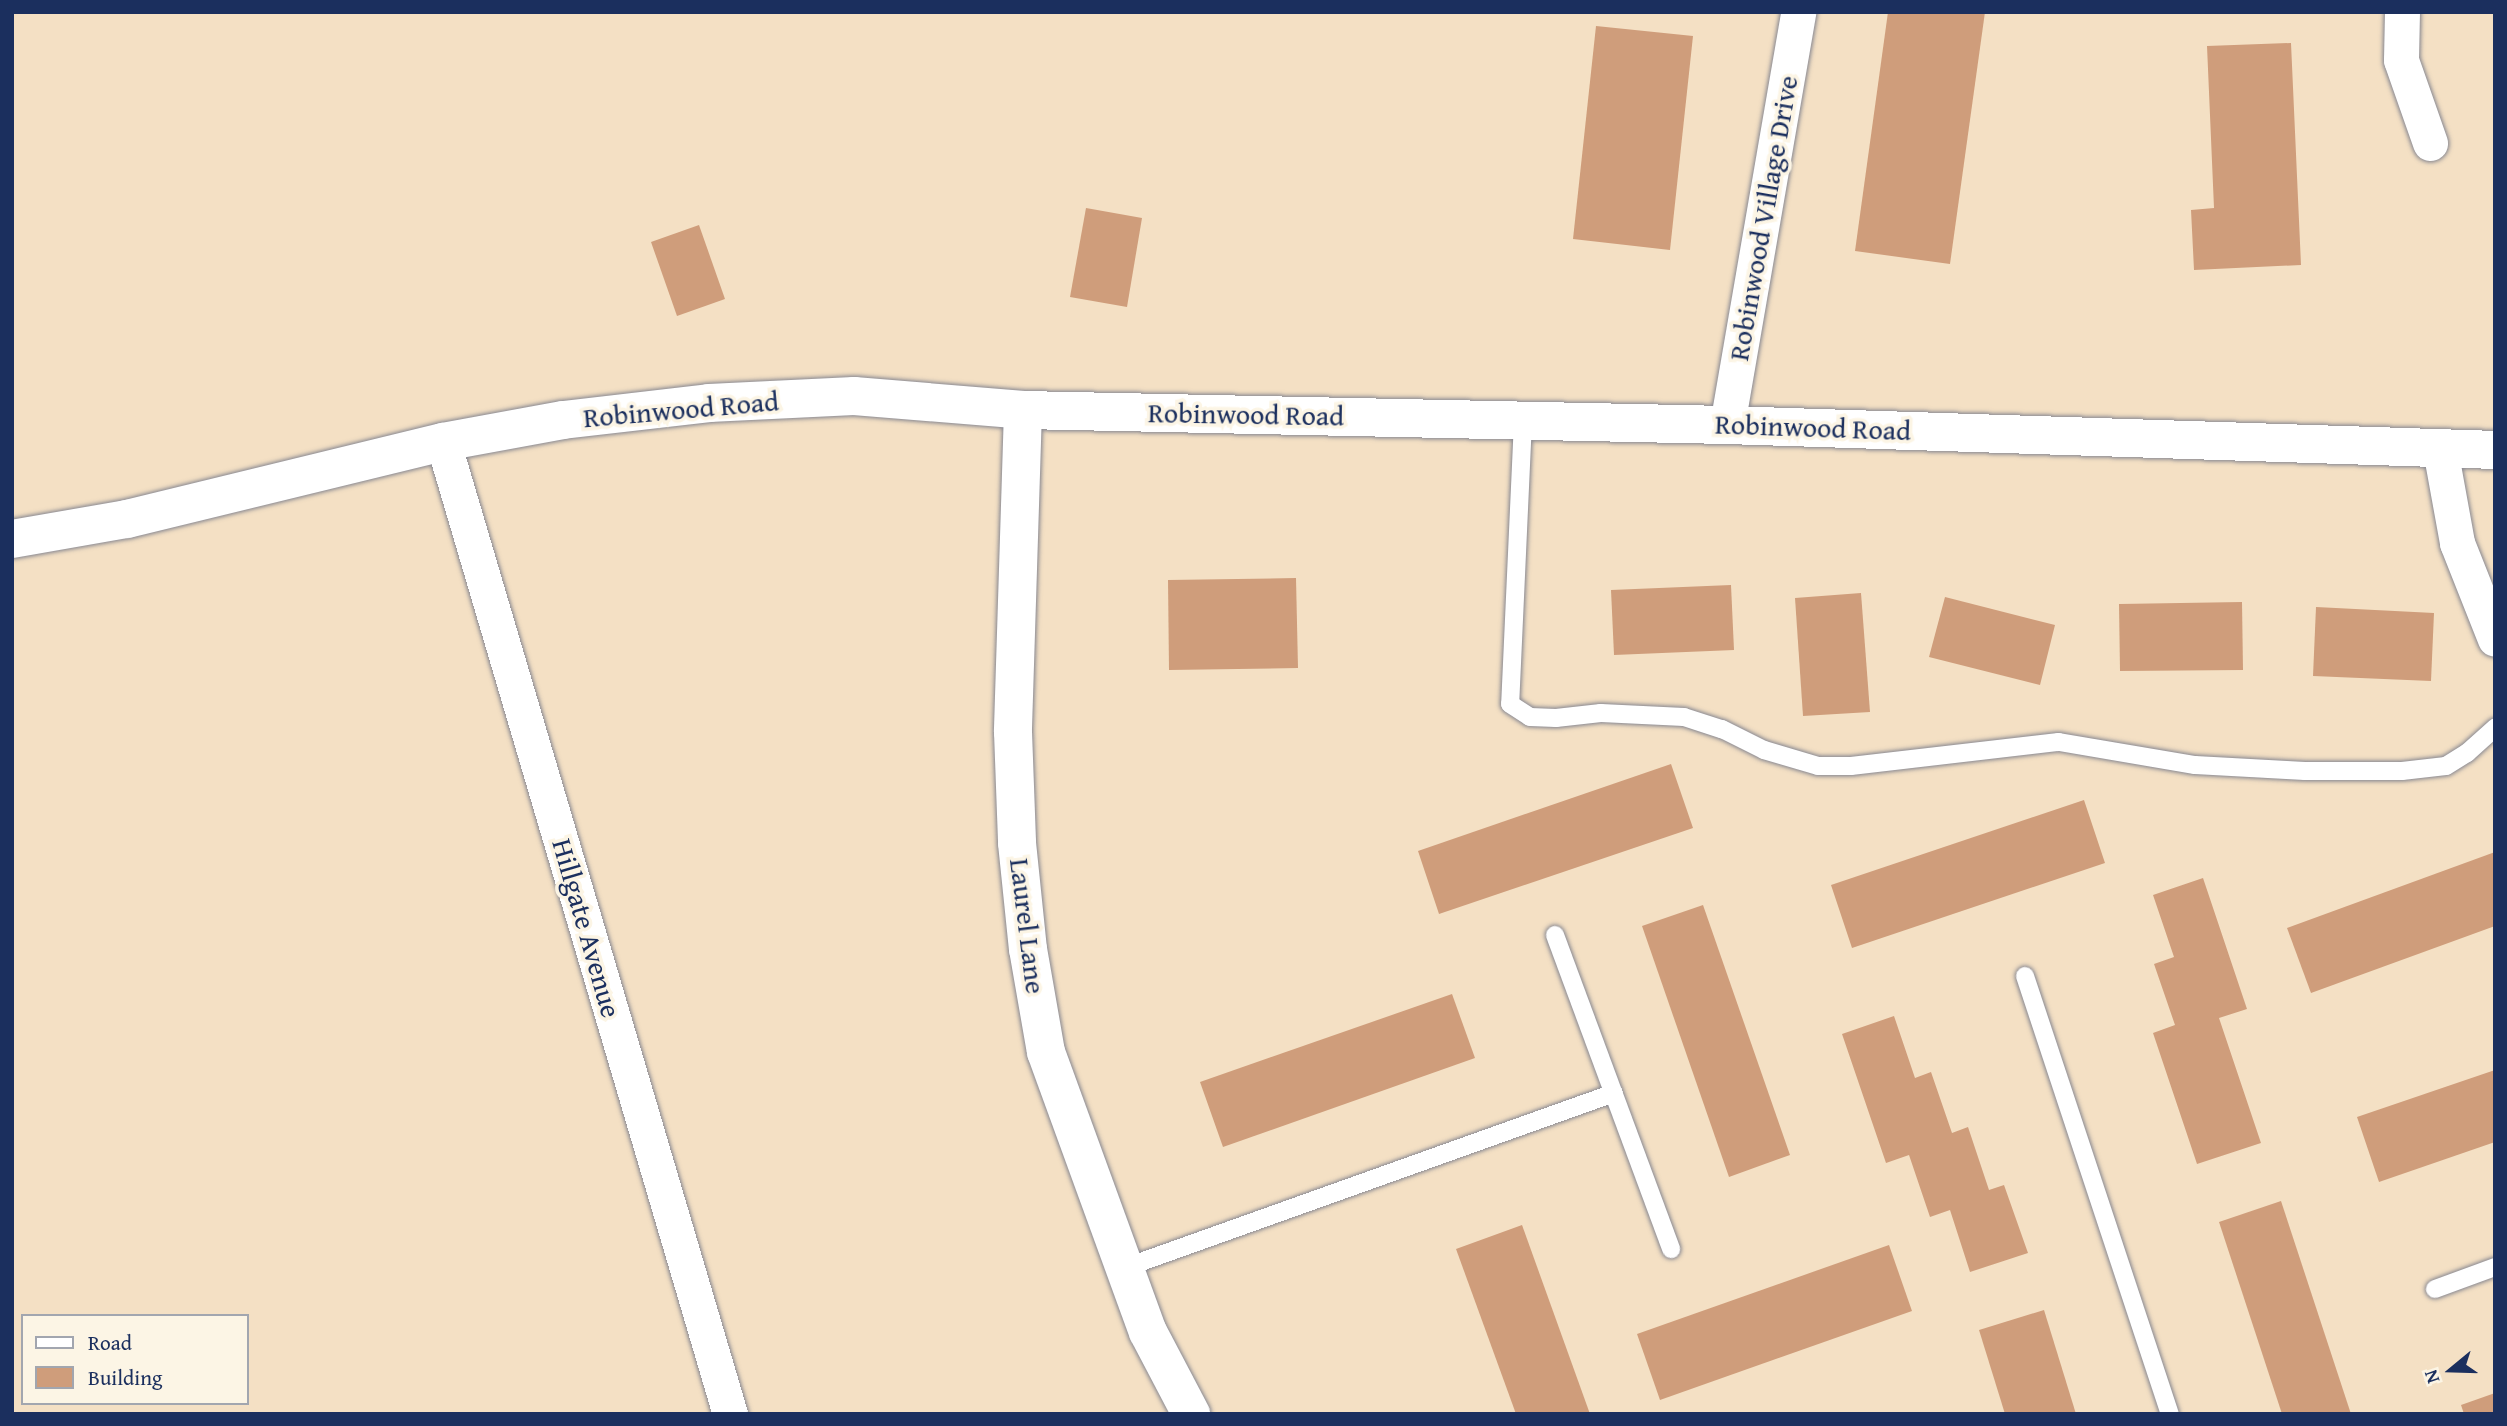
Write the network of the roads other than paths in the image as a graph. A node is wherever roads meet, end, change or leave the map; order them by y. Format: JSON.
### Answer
{"nodes":[{"id":1,"x":1798,"y":12,"type":"edge"},
{"id":2,"x":2402,"y":12,"type":"edge"},
{"id":3,"x":2430,"y":143,"type":"dead end"},
{"id":4,"x":1023,"y":410,"type":"junction"},
{"id":5,"x":1523,"y":421,"type":"junction"},
{"id":6,"x":1727,"y":425,"type":"junction"},
{"id":7,"x":443,"y":442,"type":"junction"},
{"id":8,"x":2440,"y":449,"type":"junction"},
{"id":9,"x":2495,"y":450,"type":"edge"},
{"id":10,"x":12,"y":539,"type":"edge"},
{"id":11,"x":2495,"y":639,"type":"edge"},
{"id":12,"x":2495,"y":728,"type":"edge"},
{"id":13,"x":1555,"y":935,"type":"dead end"},
{"id":14,"x":2025,"y":976,"type":"dead end"},
{"id":15,"x":1614,"y":1093,"type":"junction"},
{"id":16,"x":1671,"y":1249,"type":"dead end"},
{"id":17,"x":2495,"y":1267,"type":"edge"},
{"id":18,"x":1124,"y":1268,"type":"junction"},
{"id":19,"x":2435,"y":1289,"type":"dead end"},
{"id":20,"x":730,"y":1414,"type":"edge"},
{"id":21,"x":1191,"y":1414,"type":"edge"},
{"id":22,"x":2170,"y":1414,"type":"edge"}],
"edges":[{"from":1,"to":6,"type":"street","name":"Robinwood Village Drive"},
{"from":2,"to":3,"type":"street"},
{"from":4,"to":5,"type":"main road","name":"Robinwood Road"},
{"from":4,"to":7,"type":"main road","name":"Robinwood Road"},
{"from":4,"to":18,"type":"main road","name":"Laurel Lane"},
{"from":5,"to":6,"type":"main road","name":"Robinwood Road"},
{"from":5,"to":12,"type":"lane"},
{"from":6,"to":8,"type":"main road","name":"Robinwood Road"},
{"from":7,"to":10,"type":"main road","name":"Robinwood Road"},
{"from":7,"to":20,"type":"street","name":"Hillgate Avenue"},
{"from":8,"to":9,"type":"main road","name":"Robinwood Road"},
{"from":8,"to":11,"type":"street"},
{"from":13,"to":15,"type":"lane"},
{"from":14,"to":22,"type":"lane"},
{"from":15,"to":16,"type":"lane"},
{"from":15,"to":18,"type":"lane"},
{"from":17,"to":19,"type":"lane"},
{"from":18,"to":21,"type":"main road","name":"Laurel Lane"}]}
